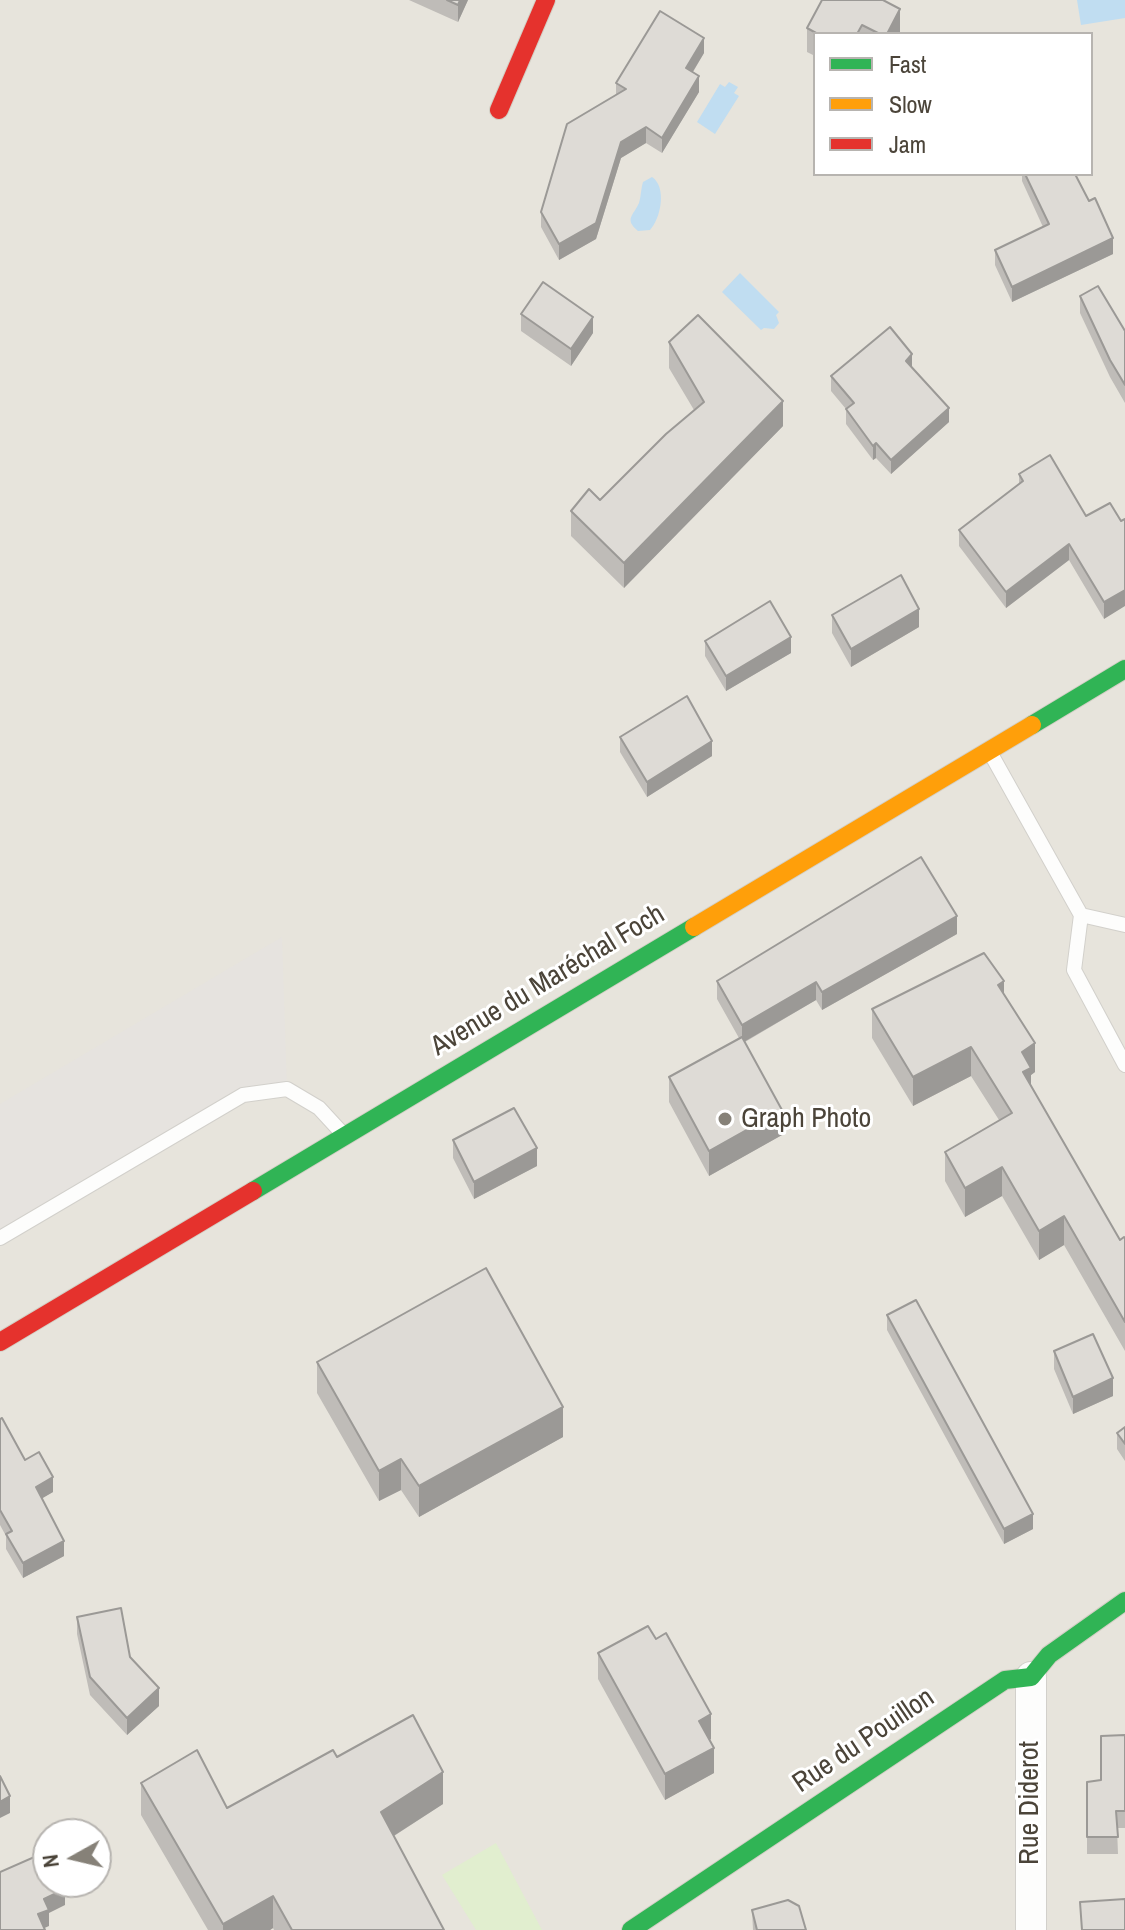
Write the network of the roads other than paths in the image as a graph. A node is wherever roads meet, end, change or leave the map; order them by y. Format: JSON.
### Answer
{"nodes":[{"id":1,"x":546,"y":0,"type":"edge"},
{"id":2,"x":499,"y":110,"type":"dead end"},
{"id":3,"x":1125,"y":669,"type":"edge"},
{"id":4,"x":989,"y":750,"type":"junction"},
{"id":5,"x":1081,"y":915,"type":"junction"},
{"id":6,"x":1125,"y":925,"type":"edge"},
{"id":7,"x":1125,"y":1065,"type":"edge"},
{"id":8,"x":345,"y":1136,"type":"junction"},
{"id":9,"x":0,"y":1238,"type":"edge"},
{"id":10,"x":0,"y":1342,"type":"edge"},
{"id":11,"x":1125,"y":1601,"type":"edge"},
{"id":12,"x":1031,"y":1677,"type":"junction"},
{"id":13,"x":631,"y":1930,"type":"edge"},
{"id":14,"x":1031,"y":1930,"type":"edge"}],
"edges":[{"from":1,"to":2,"type":"main road"},
{"from":3,"to":4,"type":"main road","name":"Avenue du Maréchal Foch"},
{"from":4,"to":5,"type":"lane"},
{"from":4,"to":8,"type":"main road","name":"Avenue du Maréchal Foch"},
{"from":5,"to":6,"type":"lane"},
{"from":5,"to":7,"type":"lane"},
{"from":8,"to":9,"type":"lane"},
{"from":8,"to":10,"type":"main road","name":"Avenue du Maréchal Foch"},
{"from":11,"to":12,"type":"main road"},
{"from":12,"to":13,"type":"main road","name":"Rue du Pouillon"},
{"from":12,"to":14,"type":"street","name":"Rue Diderot"}]}
